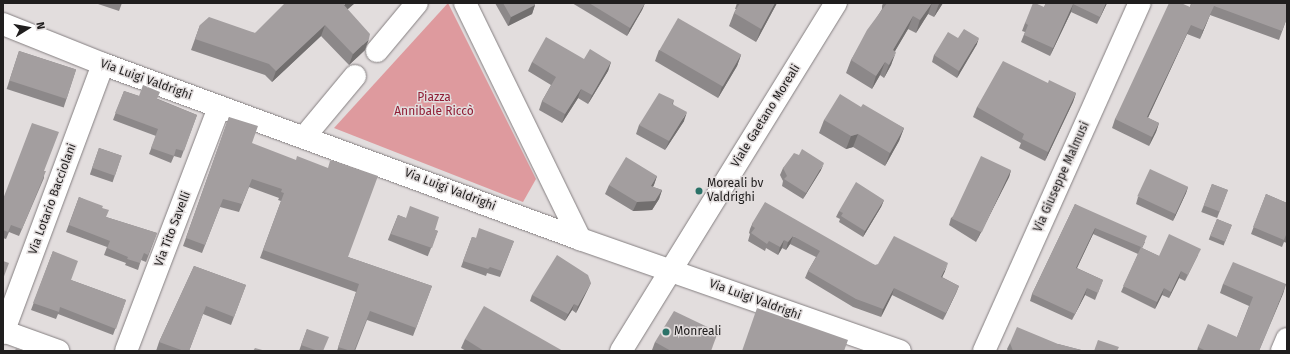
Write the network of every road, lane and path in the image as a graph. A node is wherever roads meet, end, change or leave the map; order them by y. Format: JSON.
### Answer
{"nodes":[{"id":1,"x":417,"y":3,"type":"edge"},
{"id":2,"x":465,"y":3,"type":"edge"},
{"id":3,"x":836,"y":3,"type":"edge"},
{"id":4,"x":1140,"y":3,"type":"edge"},
{"id":5,"x":3,"y":24,"type":"edge"},
{"id":6,"x":377,"y":51,"type":"dead end"},
{"id":7,"x":103,"y":64,"type":"junction"},
{"id":8,"x":355,"y":76,"type":"dead end"},
{"id":9,"x":220,"y":107,"type":"junction"},
{"id":10,"x":305,"y":136,"type":"junction"},
{"id":11,"x":580,"y":239,"type":"junction"},
{"id":12,"x":671,"y":270,"type":"junction"},
{"id":13,"x":3,"y":332,"type":"edge"},
{"id":14,"x":1287,"y":339,"type":"edge"},
{"id":15,"x":58,"y":351,"type":"edge"},
{"id":16,"x":126,"y":351,"type":"edge"},
{"id":17,"x":621,"y":351,"type":"edge"},
{"id":18,"x":900,"y":351,"type":"edge"},
{"id":19,"x":984,"y":351,"type":"edge"},
{"id":20,"x":1282,"y":351,"type":"edge"}],
"edges":[{"from":1,"to":6,"type":"street"},
{"from":2,"to":11,"type":"street"},
{"from":3,"to":12,"type":"street","name":"Viale Gaetano Moreali"},
{"from":4,"to":19,"type":"street","name":"Via Giuseppe Malmusi"},
{"from":5,"to":7,"type":"street","name":"Via Luigi Valdrighi"},
{"from":7,"to":9,"type":"street","name":"Via Luigi Valdrighi"},
{"from":7,"to":13,"type":"street","name":"Via Lotario Bacciolani"},
{"from":8,"to":10,"type":"street"},
{"from":9,"to":10,"type":"street","name":"Via Luigi Valdrighi"},
{"from":9,"to":16,"type":"street","name":"Via Tito Savelli"},
{"from":10,"to":11,"type":"street","name":"Via Luigi Valdrighi"},
{"from":11,"to":12,"type":"street","name":"Via Luigi Valdrighi"},
{"from":12,"to":17,"type":"street","name":"Viale Gaetano Moreali"},
{"from":12,"to":18,"type":"street","name":"Via Luigi Valdrighi"},
{"from":13,"to":15,"type":"street"},
{"from":14,"to":20,"type":"street"}]}
